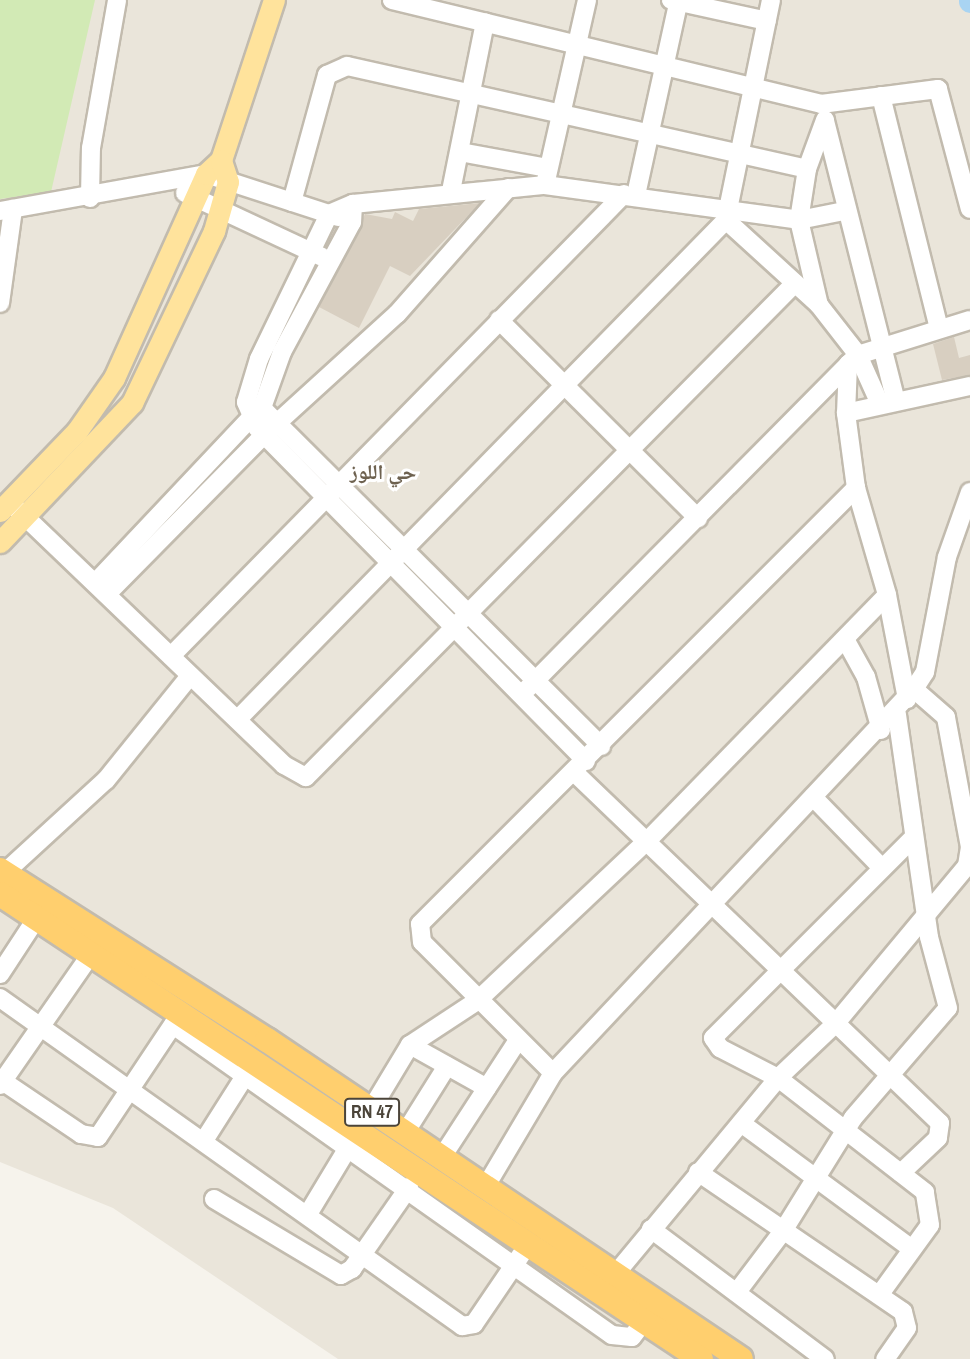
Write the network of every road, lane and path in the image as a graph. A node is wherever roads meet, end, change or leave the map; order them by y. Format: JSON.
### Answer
{"nodes":[{"id":1,"x":117,"y":0,"type":"edge"},
{"id":2,"x":274,"y":0,"type":"edge"},
{"id":3,"x":392,"y":0,"type":"edge"},
{"id":4,"x":587,"y":0,"type":"edge"},
{"id":5,"x":771,"y":0,"type":"edge"},
{"id":6,"x":677,"y":1,"type":"edge"},
{"id":7,"x":441,"y":6,"type":"edge"},
{"id":8,"x":767,"y":20,"type":"junction"},
{"id":9,"x":485,"y":22,"type":"junction"},
{"id":10,"x":575,"y":47,"type":"junction"},
{"id":11,"x":663,"y":66,"type":"junction"},
{"id":12,"x":750,"y":87,"type":"junction"},
{"id":13,"x":471,"y":95,"type":"junction"},
{"id":14,"x":881,"y":96,"type":"junction"},
{"id":15,"x":823,"y":112,"type":"junction"},
{"id":16,"x":561,"y":113,"type":"junction"},
{"id":17,"x":649,"y":133,"type":"junction"},
{"id":18,"x":738,"y":151,"type":"junction"},
{"id":19,"x":460,"y":152,"type":"junction"},
{"id":20,"x":213,"y":167,"type":"junction"},
{"id":21,"x":807,"y":169,"type":"junction"},
{"id":22,"x":547,"y":176,"type":"junction"},
{"id":23,"x":228,"y":183,"type":"junction"},
{"id":24,"x":170,"y":185,"type":"junction"},
{"id":25,"x":508,"y":188,"type":"junction"},
{"id":26,"x":451,"y":191,"type":"junction"},
{"id":27,"x":630,"y":194,"type":"junction"},
{"id":28,"x":90,"y":198,"type":"junction"},
{"id":29,"x":199,"y":200,"type":"junction"},
{"id":30,"x":292,"y":202,"type":"junction"},
{"id":31,"x":353,"y":204,"type":"junction"},
{"id":32,"x":221,"y":208,"type":"junction"},
{"id":33,"x":970,"y":209,"type":"edge"},
{"id":34,"x":7,"y":210,"type":"edge"},
{"id":35,"x":845,"y":211,"type":"junction"},
{"id":36,"x":329,"y":214,"type":"junction"},
{"id":37,"x":726,"y":214,"type":"junction"},
{"id":38,"x":799,"y":220,"type":"junction"},
{"id":39,"x":352,"y":222,"type":"junction"},
{"id":40,"x":311,"y":252,"type":"junction"},
{"id":41,"x":330,"y":261,"type":"junction"},
{"id":42,"x":795,"y":283,"type":"junction"},
{"id":43,"x":0,"y":303,"type":"edge"},
{"id":44,"x":819,"y":305,"type":"junction"},
{"id":45,"x":499,"y":320,"type":"junction"},
{"id":46,"x":970,"y":320,"type":"edge"},
{"id":47,"x":939,"y":329,"type":"junction"},
{"id":48,"x":883,"y":348,"type":"junction"},
{"id":49,"x":853,"y":359,"type":"junction"},
{"id":50,"x":970,"y":386,"type":"edge"},
{"id":51,"x":563,"y":388,"type":"junction"},
{"id":52,"x":105,"y":391,"type":"junction"},
{"id":53,"x":888,"y":402,"type":"junction"},
{"id":54,"x":132,"y":403,"type":"junction"},
{"id":55,"x":256,"y":412,"type":"junction"},
{"id":56,"x":846,"y":413,"type":"junction"},
{"id":57,"x":270,"y":429,"type":"junction"},
{"id":58,"x":290,"y":450,"type":"junction"},
{"id":59,"x":630,"y":453,"type":"junction"},
{"id":60,"x":339,"y":482,"type":"junction"},
{"id":61,"x":856,"y":488,"type":"junction"},
{"id":62,"x":970,"y":492,"type":"edge"},
{"id":63,"x":326,"y":496,"type":"junction"},
{"id":64,"x":12,"y":510,"type":"edge"},
{"id":65,"x":698,"y":518,"type":"junction"},
{"id":66,"x":136,"y":538,"type":"junction"},
{"id":67,"x":0,"y":542,"type":"edge"},
{"id":68,"x":151,"y":550,"type":"junction"},
{"id":69,"x":406,"y":550,"type":"junction"},
{"id":70,"x":393,"y":563,"type":"junction"},
{"id":71,"x":103,"y":587,"type":"junction"},
{"id":72,"x":887,"y":595,"type":"junction"},
{"id":73,"x":470,"y":612,"type":"junction"},
{"id":74,"x":456,"y":628,"type":"junction"},
{"id":75,"x":845,"y":639,"type":"junction"},
{"id":76,"x":172,"y":656,"type":"junction"},
{"id":77,"x":190,"y":676,"type":"junction"},
{"id":78,"x":536,"y":679,"type":"junction"},
{"id":79,"x":521,"y":695,"type":"junction"},
{"id":80,"x":906,"y":701,"type":"junction"},
{"id":81,"x":238,"y":719,"type":"junction"},
{"id":82,"x":881,"y":730,"type":"junction"},
{"id":83,"x":601,"y":746,"type":"junction"},
{"id":84,"x":580,"y":766,"type":"junction"},
{"id":85,"x":813,"y":797,"type":"junction"},
{"id":86,"x":913,"y":838,"type":"junction"},
{"id":87,"x":648,"y":840,"type":"junction"},
{"id":88,"x":881,"y":868,"type":"junction"},
{"id":89,"x":1,"y":879,"type":"edge"},
{"id":90,"x":713,"y":902,"type":"junction"},
{"id":91,"x":36,"y":919,"type":"junction"},
{"id":92,"x":927,"y":919,"type":"junction"},
{"id":93,"x":93,"y":951,"type":"junction"},
{"id":94,"x":780,"y":969,"type":"junction"},
{"id":95,"x":0,"y":974,"type":"edge"},
{"id":96,"x":0,"y":998,"type":"edge"},
{"id":97,"x":477,"y":1001,"type":"junction"},
{"id":98,"x":177,"y":1018,"type":"junction"},
{"id":99,"x":836,"y":1023,"type":"junction"},
{"id":100,"x":43,"y":1027,"type":"junction"},
{"id":101,"x":518,"y":1040,"type":"junction"},
{"id":102,"x":410,"y":1045,"type":"junction"},
{"id":103,"x":257,"y":1058,"type":"junction"},
{"id":104,"x":447,"y":1066,"type":"junction"},
{"id":105,"x":553,"y":1073,"type":"junction"},
{"id":106,"x":890,"y":1075,"type":"junction"},
{"id":107,"x":778,"y":1077,"type":"junction"},
{"id":108,"x":2,"y":1084,"type":"edge"},
{"id":109,"x":132,"y":1086,"type":"junction"},
{"id":110,"x":487,"y":1088,"type":"junction"},
{"id":111,"x":741,"y":1123,"type":"junction"},
{"id":112,"x":360,"y":1128,"type":"junction"},
{"id":113,"x":843,"y":1132,"type":"junction"},
{"id":114,"x":405,"y":1133,"type":"junction"},
{"id":115,"x":205,"y":1139,"type":"junction"},
{"id":116,"x":442,"y":1157,"type":"junction"},
{"id":117,"x":698,"y":1172,"type":"junction"},
{"id":118,"x":901,"y":1173,"type":"junction"},
{"id":119,"x":817,"y":1176,"type":"junction"},
{"id":120,"x":486,"y":1186,"type":"junction"},
{"id":121,"x":409,"y":1187,"type":"junction"},
{"id":122,"x":214,"y":1199,"type":"dead end"},
{"id":123,"x":308,"y":1214,"type":"junction"},
{"id":124,"x":651,"y":1229,"type":"junction"},
{"id":125,"x":783,"y":1231,"type":"junction"},
{"id":126,"x":529,"y":1243,"type":"junction"},
{"id":127,"x":912,"y":1249,"type":"junction"},
{"id":128,"x":362,"y":1254,"type":"junction"},
{"id":129,"x":513,"y":1264,"type":"junction"},
{"id":130,"x":609,"y":1283,"type":"junction"},
{"id":131,"x":737,"y":1292,"type":"junction"},
{"id":132,"x":880,"y":1294,"type":"junction"},
{"id":133,"x":644,"y":1321,"type":"junction"},
{"id":134,"x":701,"y":1359,"type":"edge"},
{"id":135,"x":741,"y":1359,"type":"edge"},
{"id":136,"x":825,"y":1359,"type":"edge"},
{"id":137,"x":884,"y":1359,"type":"edge"}],
"edges":[{"from":1,"to":28,"type":"street"},
{"from":2,"to":20,"type":"main road"},
{"from":3,"to":7,"type":"street"},
{"from":4,"to":10,"type":"street"},
{"from":5,"to":8,"type":"street"},
{"from":6,"to":8,"type":"street"},
{"from":6,"to":11,"type":"street"},
{"from":7,"to":9,"type":"street"},
{"from":8,"to":12,"type":"street"},
{"from":9,"to":10,"type":"street"},
{"from":9,"to":13,"type":"street"},
{"from":10,"to":11,"type":"street"},
{"from":10,"to":16,"type":"street"},
{"from":11,"to":12,"type":"street"},
{"from":11,"to":17,"type":"street"},
{"from":12,"to":15,"type":"street"},
{"from":12,"to":18,"type":"street"},
{"from":13,"to":16,"type":"street"},
{"from":13,"to":19,"type":"street"},
{"from":13,"to":30,"type":"street"},
{"from":14,"to":15,"type":"street"},
{"from":14,"to":33,"type":"street"},
{"from":14,"to":47,"type":"street"},
{"from":15,"to":21,"type":"street"},
{"from":15,"to":35,"type":"street"},
{"from":16,"to":17,"type":"street"},
{"from":16,"to":22,"type":"street"},
{"from":17,"to":18,"type":"street"},
{"from":17,"to":27,"type":"street"},
{"from":18,"to":21,"type":"street"},
{"from":18,"to":37,"type":"street"},
{"from":19,"to":22,"type":"street"},
{"from":19,"to":26,"type":"street"},
{"from":20,"to":23,"type":"main road"},
{"from":20,"to":24,"type":"street"},
{"from":20,"to":29,"type":"main road"},
{"from":21,"to":38,"type":"street"},
{"from":22,"to":25,"type":"street"},
{"from":22,"to":27,"type":"street"},
{"from":23,"to":30,"type":"street"},
{"from":23,"to":32,"type":"main road"},
{"from":24,"to":28,"type":"street"},
{"from":24,"to":29,"type":"street"},
{"from":25,"to":26,"type":"street"},
{"from":25,"to":57,"type":"street"},
{"from":26,"to":31,"type":"street"},
{"from":27,"to":37,"type":"street"},
{"from":27,"to":45,"type":"street"},
{"from":28,"to":34,"type":"street"},
{"from":29,"to":32,"type":"street"},
{"from":29,"to":52,"type":"main road"},
{"from":30,"to":36,"type":"street"},
{"from":31,"to":36,"type":"street"},
{"from":31,"to":39,"type":"street"},
{"from":32,"to":40,"type":"street"},
{"from":32,"to":54,"type":"main road"},
{"from":34,"to":43,"type":"street"},
{"from":35,"to":38,"type":"street"},
{"from":35,"to":48,"type":"street"},
{"from":36,"to":39,"type":"street"},
{"from":36,"to":40,"type":"street"},
{"from":37,"to":38,"type":"street"},
{"from":37,"to":42,"type":"street"},
{"from":37,"to":51,"type":"street"},
{"from":38,"to":44,"type":"street"},
{"from":39,"to":41,"type":"street"},
{"from":40,"to":41,"type":"street"},
{"from":40,"to":55,"type":"street"},
{"from":41,"to":55,"type":"street"},
{"from":42,"to":44,"type":"street"},
{"from":42,"to":59,"type":"street"},
{"from":44,"to":49,"type":"street"},
{"from":45,"to":51,"type":"street"},
{"from":45,"to":60,"type":"street"},
{"from":46,"to":47,"type":"street"},
{"from":47,"to":48,"type":"street"},
{"from":48,"to":49,"type":"street"},
{"from":48,"to":53,"type":"street"},
{"from":49,"to":53,"type":"street"},
{"from":49,"to":56,"type":"street"},
{"from":49,"to":65,"type":"street"},
{"from":50,"to":53,"type":"street"},
{"from":51,"to":59,"type":"street"},
{"from":51,"to":69,"type":"street"},
{"from":52,"to":54,"type":"main road"},
{"from":52,"to":64,"type":"main road"},
{"from":53,"to":56,"type":"street"},
{"from":54,"to":64,"type":"main road"},
{"from":55,"to":57,"type":"street"},
{"from":55,"to":66,"type":"street"},
{"from":56,"to":61,"type":"street"},
{"from":57,"to":58,"type":"street"},
{"from":57,"to":68,"type":"street"},
{"from":58,"to":60,"type":"street"},
{"from":58,"to":63,"type":"street"},
{"from":59,"to":65,"type":"street"},
{"from":59,"to":73,"type":"street"},
{"from":60,"to":63,"type":"street"},
{"from":60,"to":69,"type":"street"},
{"from":61,"to":72,"type":"street"},
{"from":61,"to":83,"type":"street"},
{"from":62,"to":80,"type":"street"},
{"from":63,"to":70,"type":"street"},
{"from":63,"to":76,"type":"street"},
{"from":64,"to":67,"type":"main road"},
{"from":64,"to":71,"type":"street"},
{"from":65,"to":78,"type":"street"},
{"from":66,"to":68,"type":"street"},
{"from":66,"to":71,"type":"street"},
{"from":68,"to":71,"type":"street"},
{"from":69,"to":70,"type":"street"},
{"from":69,"to":73,"type":"street"},
{"from":70,"to":74,"type":"street"},
{"from":70,"to":81,"type":"street"},
{"from":71,"to":76,"type":"street"},
{"from":72,"to":75,"type":"street"},
{"from":72,"to":80,"type":"street"},
{"from":73,"to":74,"type":"street"},
{"from":73,"to":78,"type":"street"},
{"from":74,"to":79,"type":"street"},
{"from":74,"to":81,"type":"street"},
{"from":75,"to":82,"type":"street"},
{"from":75,"to":87,"type":"street"},
{"from":76,"to":77,"type":"street"},
{"from":77,"to":81,"type":"street"},
{"from":77,"to":89,"type":"street"},
{"from":78,"to":79,"type":"street"},
{"from":78,"to":83,"type":"street"},
{"from":79,"to":84,"type":"street"},
{"from":80,"to":82,"type":"street"},
{"from":80,"to":86,"type":"street"},
{"from":80,"to":92,"type":"street"},
{"from":82,"to":85,"type":"street"},
{"from":83,"to":84,"type":"street"},
{"from":84,"to":87,"type":"street"},
{"from":84,"to":97,"type":"street"},
{"from":85,"to":88,"type":"street"},
{"from":85,"to":90,"type":"street"},
{"from":86,"to":88,"type":"street"},
{"from":86,"to":92,"type":"street"},
{"from":87,"to":90,"type":"street"},
{"from":87,"to":97,"type":"street"},
{"from":88,"to":94,"type":"street"},
{"from":89,"to":91,"type":"highway","number":"RN 47"},
{"from":89,"to":103,"type":"highway","number":"RN 47"},
{"from":90,"to":94,"type":"street"},
{"from":90,"to":105,"type":"street"},
{"from":91,"to":93,"type":"highway","number":"RN 47"},
{"from":91,"to":95,"type":"street"},
{"from":92,"to":99,"type":"street"},
{"from":92,"to":106,"type":"street"},
{"from":93,"to":98,"type":"highway","number":"RN 47"},
{"from":93,"to":100,"type":"street"},
{"from":94,"to":99,"type":"street"},
{"from":94,"to":107,"type":"street"},
{"from":96,"to":100,"type":"street"},
{"from":97,"to":101,"type":"street"},
{"from":97,"to":102,"type":"street"},
{"from":98,"to":103,"type":"highway","number":"RN 47"},
{"from":98,"to":109,"type":"street"},
{"from":99,"to":106,"type":"street"},
{"from":99,"to":107,"type":"street"},
{"from":100,"to":108,"type":"street"},
{"from":100,"to":109,"type":"street"},
{"from":101,"to":105,"type":"street"},
{"from":101,"to":110,"type":"street"},
{"from":102,"to":104,"type":"street"},
{"from":102,"to":112,"type":"street"},
{"from":103,"to":112,"type":"highway","number":"RN 47"},
{"from":103,"to":112,"type":"street"},
{"from":103,"to":115,"type":"street"},
{"from":104,"to":110,"type":"street"},
{"from":104,"to":114,"type":"street"},
{"from":105,"to":120,"type":"street"},
{"from":106,"to":113,"type":"street"},
{"from":106,"to":118,"type":"street"},
{"from":107,"to":111,"type":"street"},
{"from":107,"to":113,"type":"street"},
{"from":108,"to":109,"type":"street"},
{"from":109,"to":115,"type":"street"},
{"from":110,"to":116,"type":"street"},
{"from":111,"to":117,"type":"street"},
{"from":111,"to":119,"type":"street"},
{"from":112,"to":114,"type":"highway","number":"RN 47"},
{"from":112,"to":121,"type":"street"},
{"from":112,"to":123,"type":"street"},
{"from":112,"to":126,"type":"highway","number":"RN 47"},
{"from":113,"to":118,"type":"street"},
{"from":113,"to":119,"type":"street"},
{"from":114,"to":116,"type":"highway","number":"RN 47"},
{"from":115,"to":123,"type":"street"},
{"from":116,"to":120,"type":"highway","number":"RN 47"},
{"from":117,"to":124,"type":"street"},
{"from":117,"to":125,"type":"street"},
{"from":118,"to":127,"type":"street"},
{"from":119,"to":125,"type":"street"},
{"from":119,"to":127,"type":"street"},
{"from":120,"to":130,"type":"highway","number":"RN 47"},
{"from":121,"to":128,"type":"street"},
{"from":121,"to":129,"type":"street"},
{"from":122,"to":128,"type":"street"},
{"from":123,"to":128,"type":"street"},
{"from":124,"to":130,"type":"street"},
{"from":124,"to":131,"type":"street"},
{"from":125,"to":131,"type":"street"},
{"from":125,"to":132,"type":"street"},
{"from":126,"to":129,"type":"street"},
{"from":126,"to":130,"type":"highway","number":"RN 47"},
{"from":127,"to":132,"type":"street"},
{"from":128,"to":129,"type":"street"},
{"from":129,"to":133,"type":"street"},
{"from":130,"to":133,"type":"highway","number":"RN 47"},
{"from":130,"to":135,"type":"highway","number":"RN 47"},
{"from":131,"to":136,"type":"street"},
{"from":132,"to":137,"type":"street"},
{"from":133,"to":134,"type":"highway","number":"RN 47"}]}
